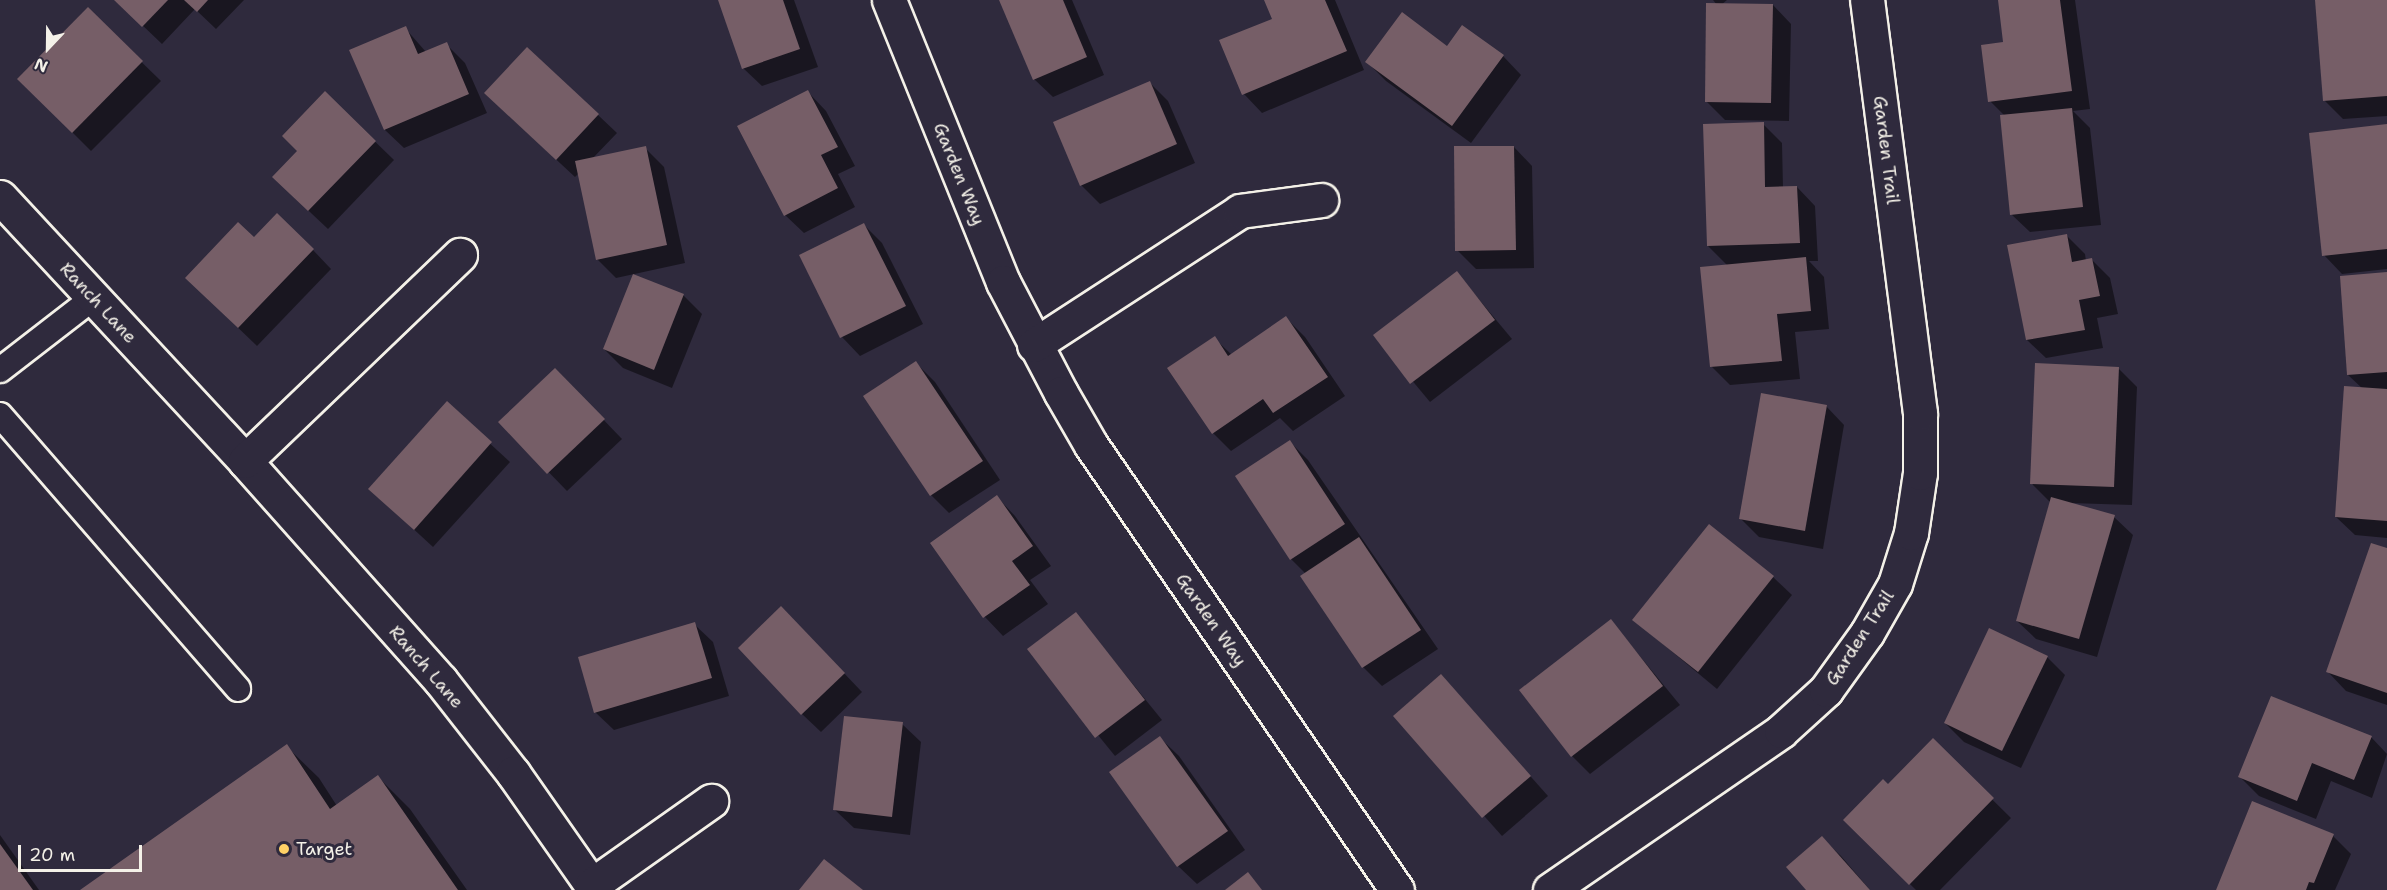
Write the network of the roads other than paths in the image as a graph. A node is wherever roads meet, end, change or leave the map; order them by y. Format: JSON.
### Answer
{"nodes":[{"id":1,"x":890,"y":0,"type":"edge"},
{"id":2,"x":1867,"y":0,"type":"edge"},
{"id":3,"x":0,"y":197,"type":"edge"},
{"id":4,"x":1321,"y":200,"type":"dead end"},
{"id":5,"x":459,"y":255,"type":"dead end"},
{"id":6,"x":93,"y":298,"type":"junction"},
{"id":7,"x":1034,"y":345,"type":"junction"},
{"id":8,"x":0,"y":370,"type":"edge"},
{"id":9,"x":0,"y":415,"type":"edge"},
{"id":10,"x":244,"y":461,"type":"junction"},
{"id":11,"x":238,"y":689,"type":"dead end"},
{"id":12,"x":711,"y":801,"type":"dead end"},
{"id":13,"x":594,"y":888,"type":"edge"},
{"id":14,"x":1397,"y":890,"type":"edge"},
{"id":15,"x":1550,"y":890,"type":"edge"}],
"edges":[{"from":1,"to":7,"type":"street","name":"Garden Way"},
{"from":2,"to":15,"type":"street","name":"Garden Trail"},
{"from":3,"to":6,"type":"street","name":"Ranch Lane"},
{"from":4,"to":7,"type":"street"},
{"from":5,"to":10,"type":"street"},
{"from":6,"to":8,"type":"lane"},
{"from":6,"to":10,"type":"street","name":"Ranch Lane"},
{"from":7,"to":14,"type":"street","name":"Garden Way"},
{"from":9,"to":11,"type":"lane"},
{"from":10,"to":13,"type":"street","name":"Ranch Lane"},
{"from":12,"to":13,"type":"street","name":"Ranch Lane"}]}
